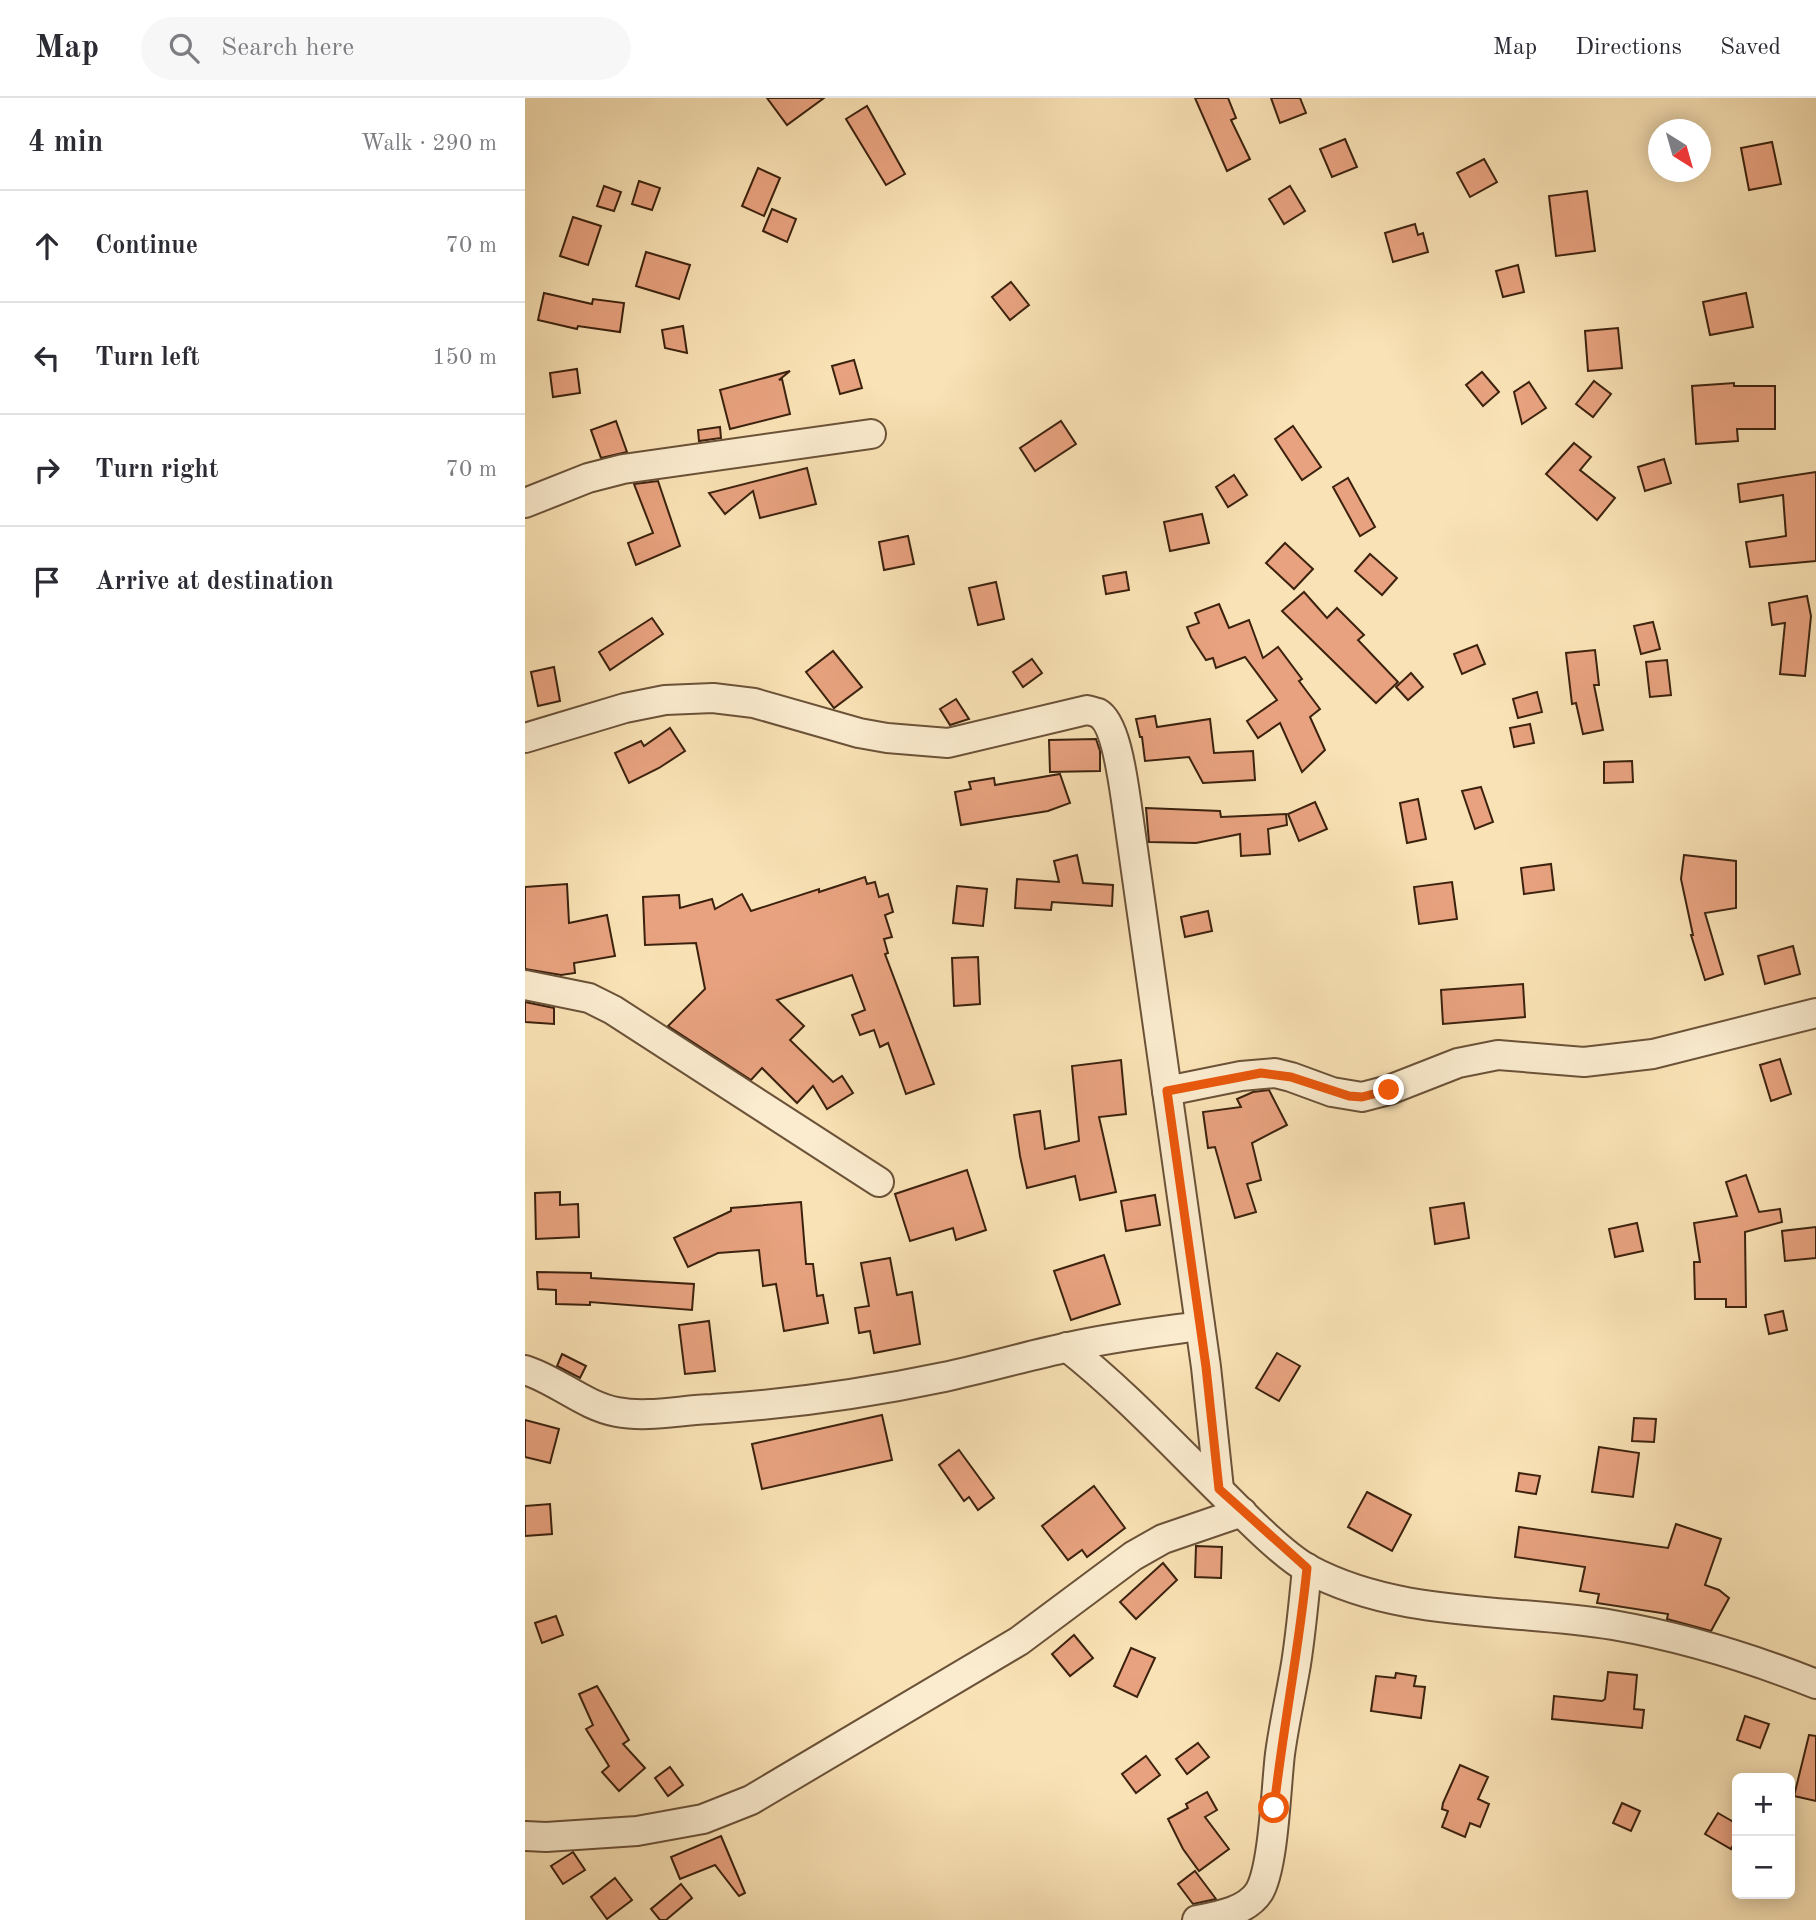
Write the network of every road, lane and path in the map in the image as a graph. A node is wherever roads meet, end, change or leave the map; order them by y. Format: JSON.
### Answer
{"nodes":[{"id":1,"x":871,"y":434,"type":"dead end"},
{"id":2,"x":525,"y":503,"type":"edge"},
{"id":3,"x":525,"y":738,"type":"edge"},
{"id":4,"x":525,"y":985,"type":"edge"},
{"id":5,"x":1816,"y":1013,"type":"edge"},
{"id":6,"x":1167,"y":1091,"type":"junction"},
{"id":7,"x":879,"y":1182,"type":"dead end"},
{"id":8,"x":1200,"y":1326,"type":"junction"},
{"id":9,"x":1067,"y":1347,"type":"junction"},
{"id":10,"x":525,"y":1370,"type":"edge"},
{"id":11,"x":1219,"y":1489,"type":"junction"},
{"id":12,"x":1242,"y":1512,"type":"junction"},
{"id":13,"x":1307,"y":1568,"type":"junction"},
{"id":14,"x":1816,"y":1684,"type":"edge"},
{"id":15,"x":525,"y":1836,"type":"edge"},
{"id":16,"x":1197,"y":1920,"type":"edge"}],
"edges":[{"from":1,"to":2,"type":"street"},
{"from":3,"to":6,"type":"street"},
{"from":4,"to":7,"type":"street"},
{"from":5,"to":6,"type":"street"},
{"from":6,"to":8,"type":"street"},
{"from":8,"to":9,"type":"street"},
{"from":8,"to":11,"type":"street"},
{"from":9,"to":10,"type":"street"},
{"from":9,"to":11,"type":"street"},
{"from":11,"to":12,"type":"street"},
{"from":12,"to":13,"type":"street"},
{"from":12,"to":15,"type":"street"},
{"from":13,"to":14,"type":"street"},
{"from":13,"to":16,"type":"street"}]}
